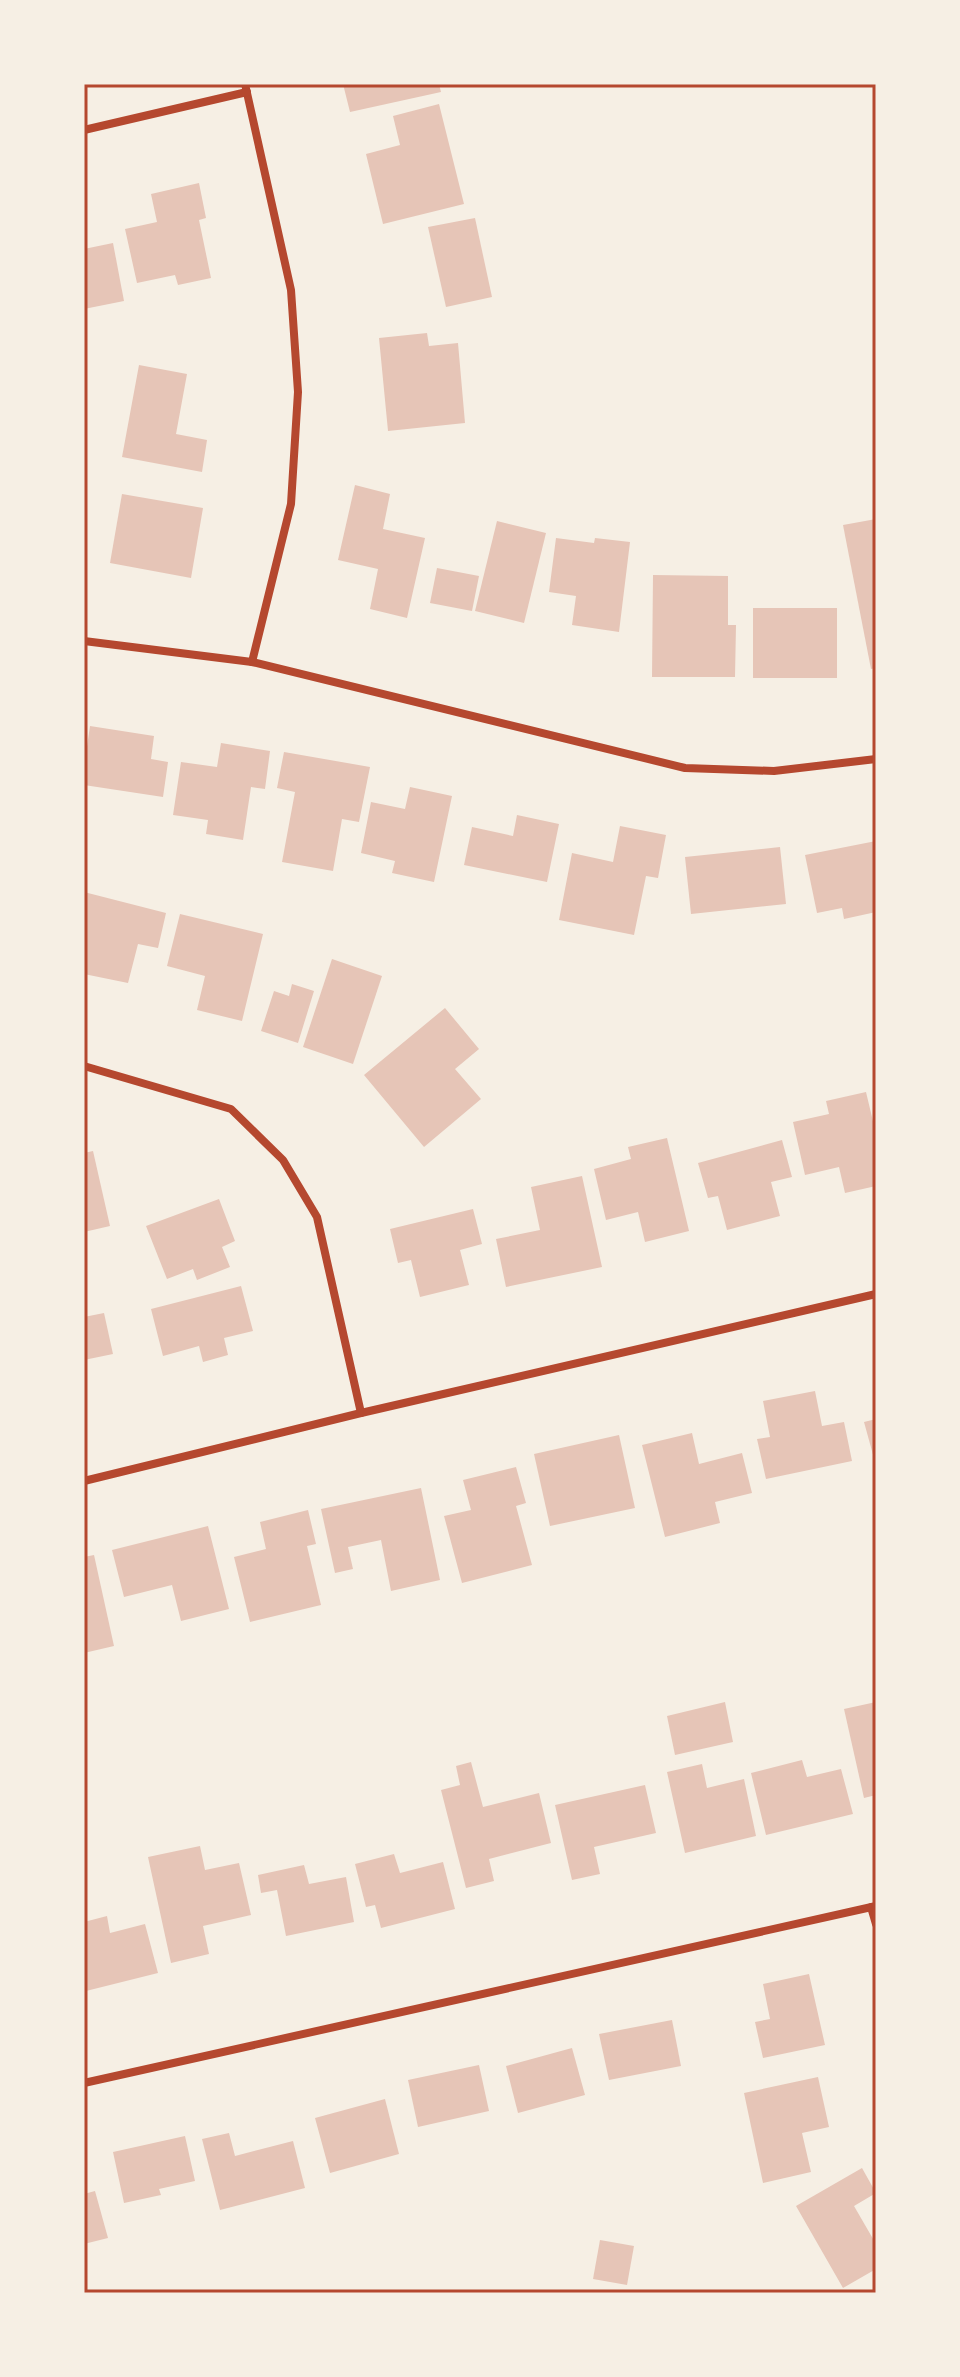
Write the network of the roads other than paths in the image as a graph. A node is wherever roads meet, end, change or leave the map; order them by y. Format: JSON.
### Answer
{"nodes":[{"id":1,"x":246,"y":88,"type":"edge"},
{"id":2,"x":84,"y":130,"type":"edge"},
{"id":3,"x":84,"y":641,"type":"edge"},
{"id":4,"x":252,"y":662,"type":"junction"},
{"id":5,"x":876,"y":759,"type":"edge"},
{"id":6,"x":84,"y":1066,"type":"edge"},
{"id":7,"x":876,"y":1294,"type":"edge"},
{"id":8,"x":361,"y":1413,"type":"junction"},
{"id":9,"x":84,"y":1481,"type":"edge"},
{"id":10,"x":874,"y":1907,"type":"edge"},
{"id":11,"x":876,"y":1924,"type":"edge"},
{"id":12,"x":84,"y":2083,"type":"edge"}],
"edges":[{"from":1,"to":2,"type":"street"},
{"from":1,"to":4,"type":"street"},
{"from":3,"to":4,"type":"street"},
{"from":4,"to":5,"type":"street"},
{"from":6,"to":8,"type":"street"},
{"from":7,"to":8,"type":"street"},
{"from":8,"to":9,"type":"street"},
{"from":10,"to":11,"type":"street"},
{"from":10,"to":12,"type":"street"}]}
